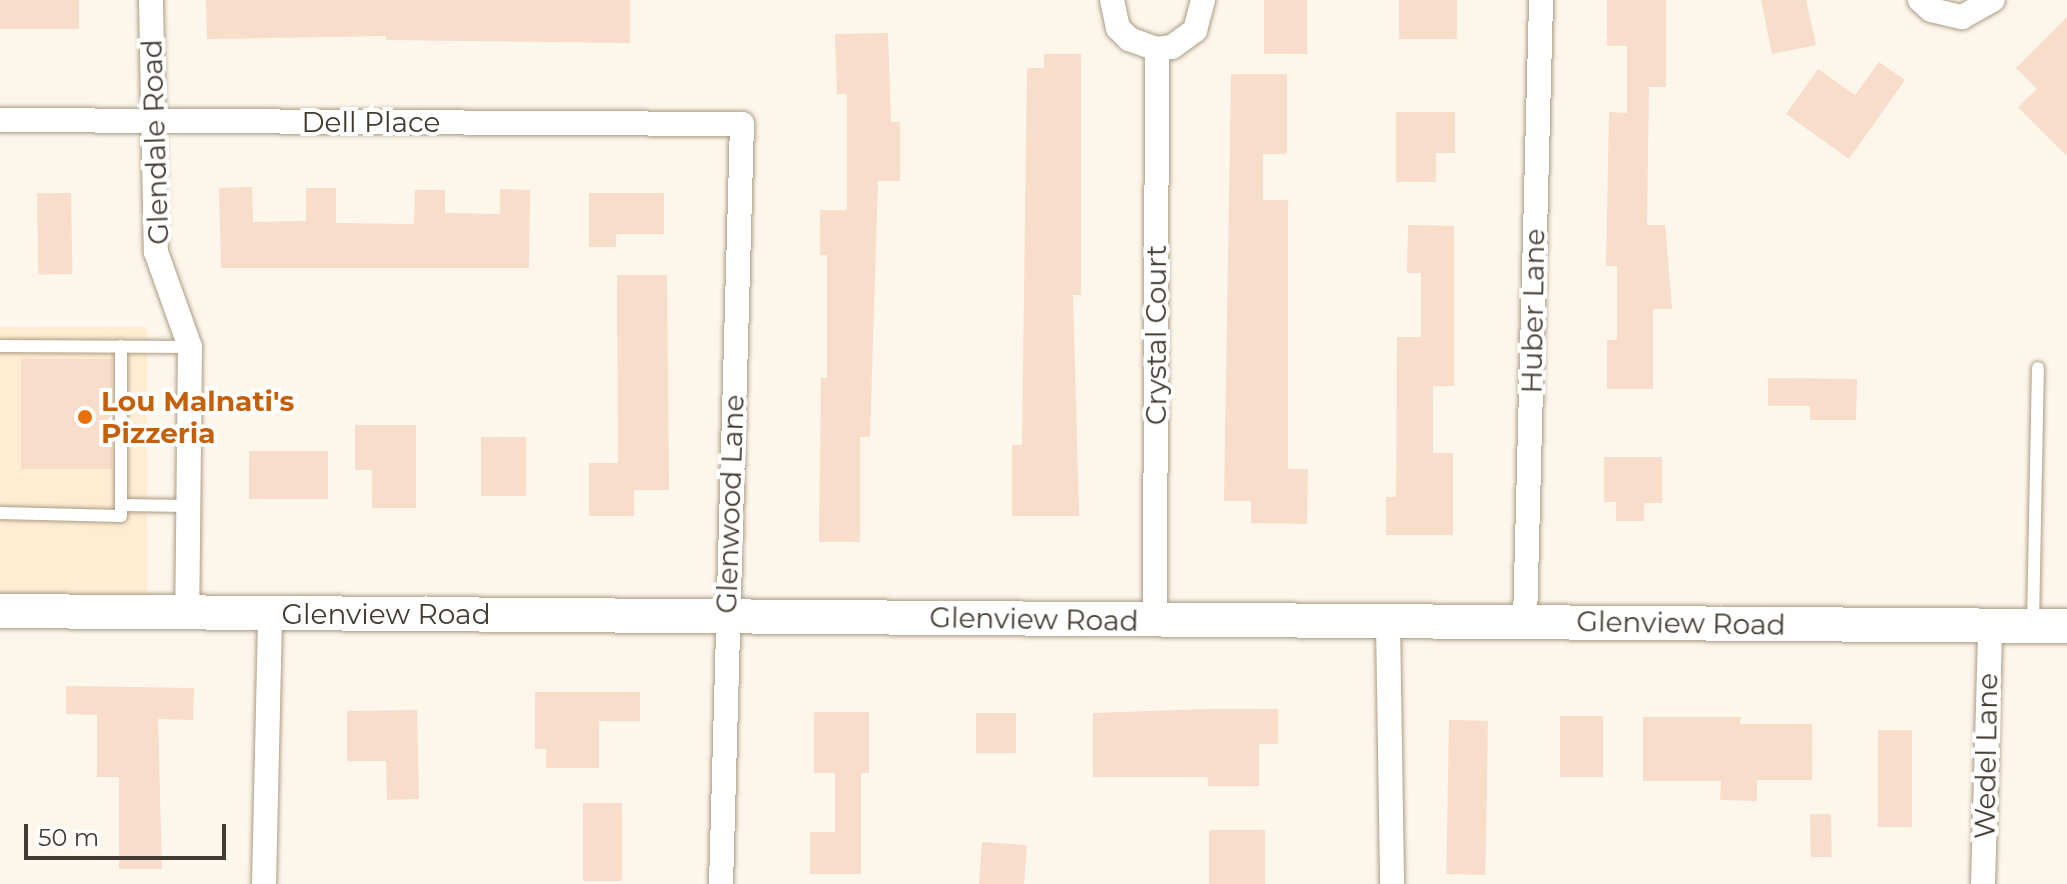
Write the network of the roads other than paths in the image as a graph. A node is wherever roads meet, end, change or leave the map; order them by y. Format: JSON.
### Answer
{"nodes":[{"id":1,"x":151,"y":0,"type":"edge"},
{"id":2,"x":1112,"y":0,"type":"edge"},
{"id":3,"x":1203,"y":0,"type":"edge"},
{"id":4,"x":1541,"y":0,"type":"edge"},
{"id":5,"x":1920,"y":0,"type":"edge"},
{"id":6,"x":1993,"y":0,"type":"edge"},
{"id":7,"x":1157,"y":49,"type":"junction"},
{"id":8,"x":0,"y":120,"type":"edge"},
{"id":9,"x":151,"y":120,"type":"junction"},
{"id":10,"x":742,"y":124,"type":"joint"},
{"id":11,"x":0,"y":346,"type":"edge"},
{"id":12,"x":121,"y":346,"type":"junction"},
{"id":13,"x":190,"y":347,"type":"junction"},
{"id":14,"x":2038,"y":368,"type":"dead end"},
{"id":15,"x":121,"y":505,"type":"junction"},
{"id":16,"x":187,"y":506,"type":"junction"},
{"id":17,"x":0,"y":513,"type":"edge"},
{"id":18,"x":0,"y":611,"type":"edge"},
{"id":19,"x":187,"y":613,"type":"junction"},
{"id":20,"x":270,"y":614,"type":"junction"},
{"id":21,"x":727,"y":615,"type":"junction"},
{"id":22,"x":1155,"y":621,"type":"junction"},
{"id":23,"x":1525,"y":621,"type":"junction"},
{"id":24,"x":1388,"y":622,"type":"junction"},
{"id":25,"x":2067,"y":626,"type":"edge"},
{"id":26,"x":1990,"y":627,"type":"junction"},
{"id":27,"x":2033,"y":627,"type":"junction"},
{"id":28,"x":264,"y":884,"type":"edge"},
{"id":29,"x":721,"y":884,"type":"edge"},
{"id":30,"x":1392,"y":884,"type":"edge"},
{"id":31,"x":1983,"y":884,"type":"edge"}],
"edges":[{"from":1,"to":9,"type":"street","name":"Glendale Road"},
{"from":2,"to":7,"type":"street"},
{"from":3,"to":7,"type":"street"},
{"from":4,"to":23,"type":"street","name":"Huber Lane"},
{"from":5,"to":6,"type":"street"},
{"from":7,"to":22,"type":"street","name":"Crystal Court"},
{"from":8,"to":9,"type":"street","name":"Dell Place"},
{"from":9,"to":10,"type":"street","name":"Dell Place"},
{"from":9,"to":13,"type":"street","name":"Glendale Road"},
{"from":10,"to":21,"type":"street","name":"Glenwood Lane"},
{"from":11,"to":12,"type":"lane"},
{"from":12,"to":13,"type":"lane"},
{"from":12,"to":15,"type":"lane"},
{"from":13,"to":16,"type":"street","name":"Glendale Road"},
{"from":14,"to":27,"type":"lane"},
{"from":15,"to":16,"type":"lane"},
{"from":15,"to":17,"type":"lane"},
{"from":16,"to":19,"type":"street","name":"Glendale Road"},
{"from":18,"to":19,"type":"main road","name":"Glenview Road"},
{"from":19,"to":20,"type":"main road","name":"Glenview Road"},
{"from":20,"to":21,"type":"main road","name":"Glenview Road"},
{"from":20,"to":28,"type":"street"},
{"from":21,"to":22,"type":"main road","name":"Glenview Road"},
{"from":21,"to":29,"type":"street","name":"Glenwood Lane"},
{"from":22,"to":24,"type":"main road","name":"Glenview Road"},
{"from":23,"to":24,"type":"main road","name":"Glenview Road"},
{"from":23,"to":26,"type":"main road","name":"Glenview Road"},
{"from":24,"to":30,"type":"street"},
{"from":25,"to":27,"type":"main road","name":"Glenview Road"},
{"from":26,"to":27,"type":"main road","name":"Glenview Road"},
{"from":26,"to":31,"type":"street","name":"Wedel Lane"}]}
